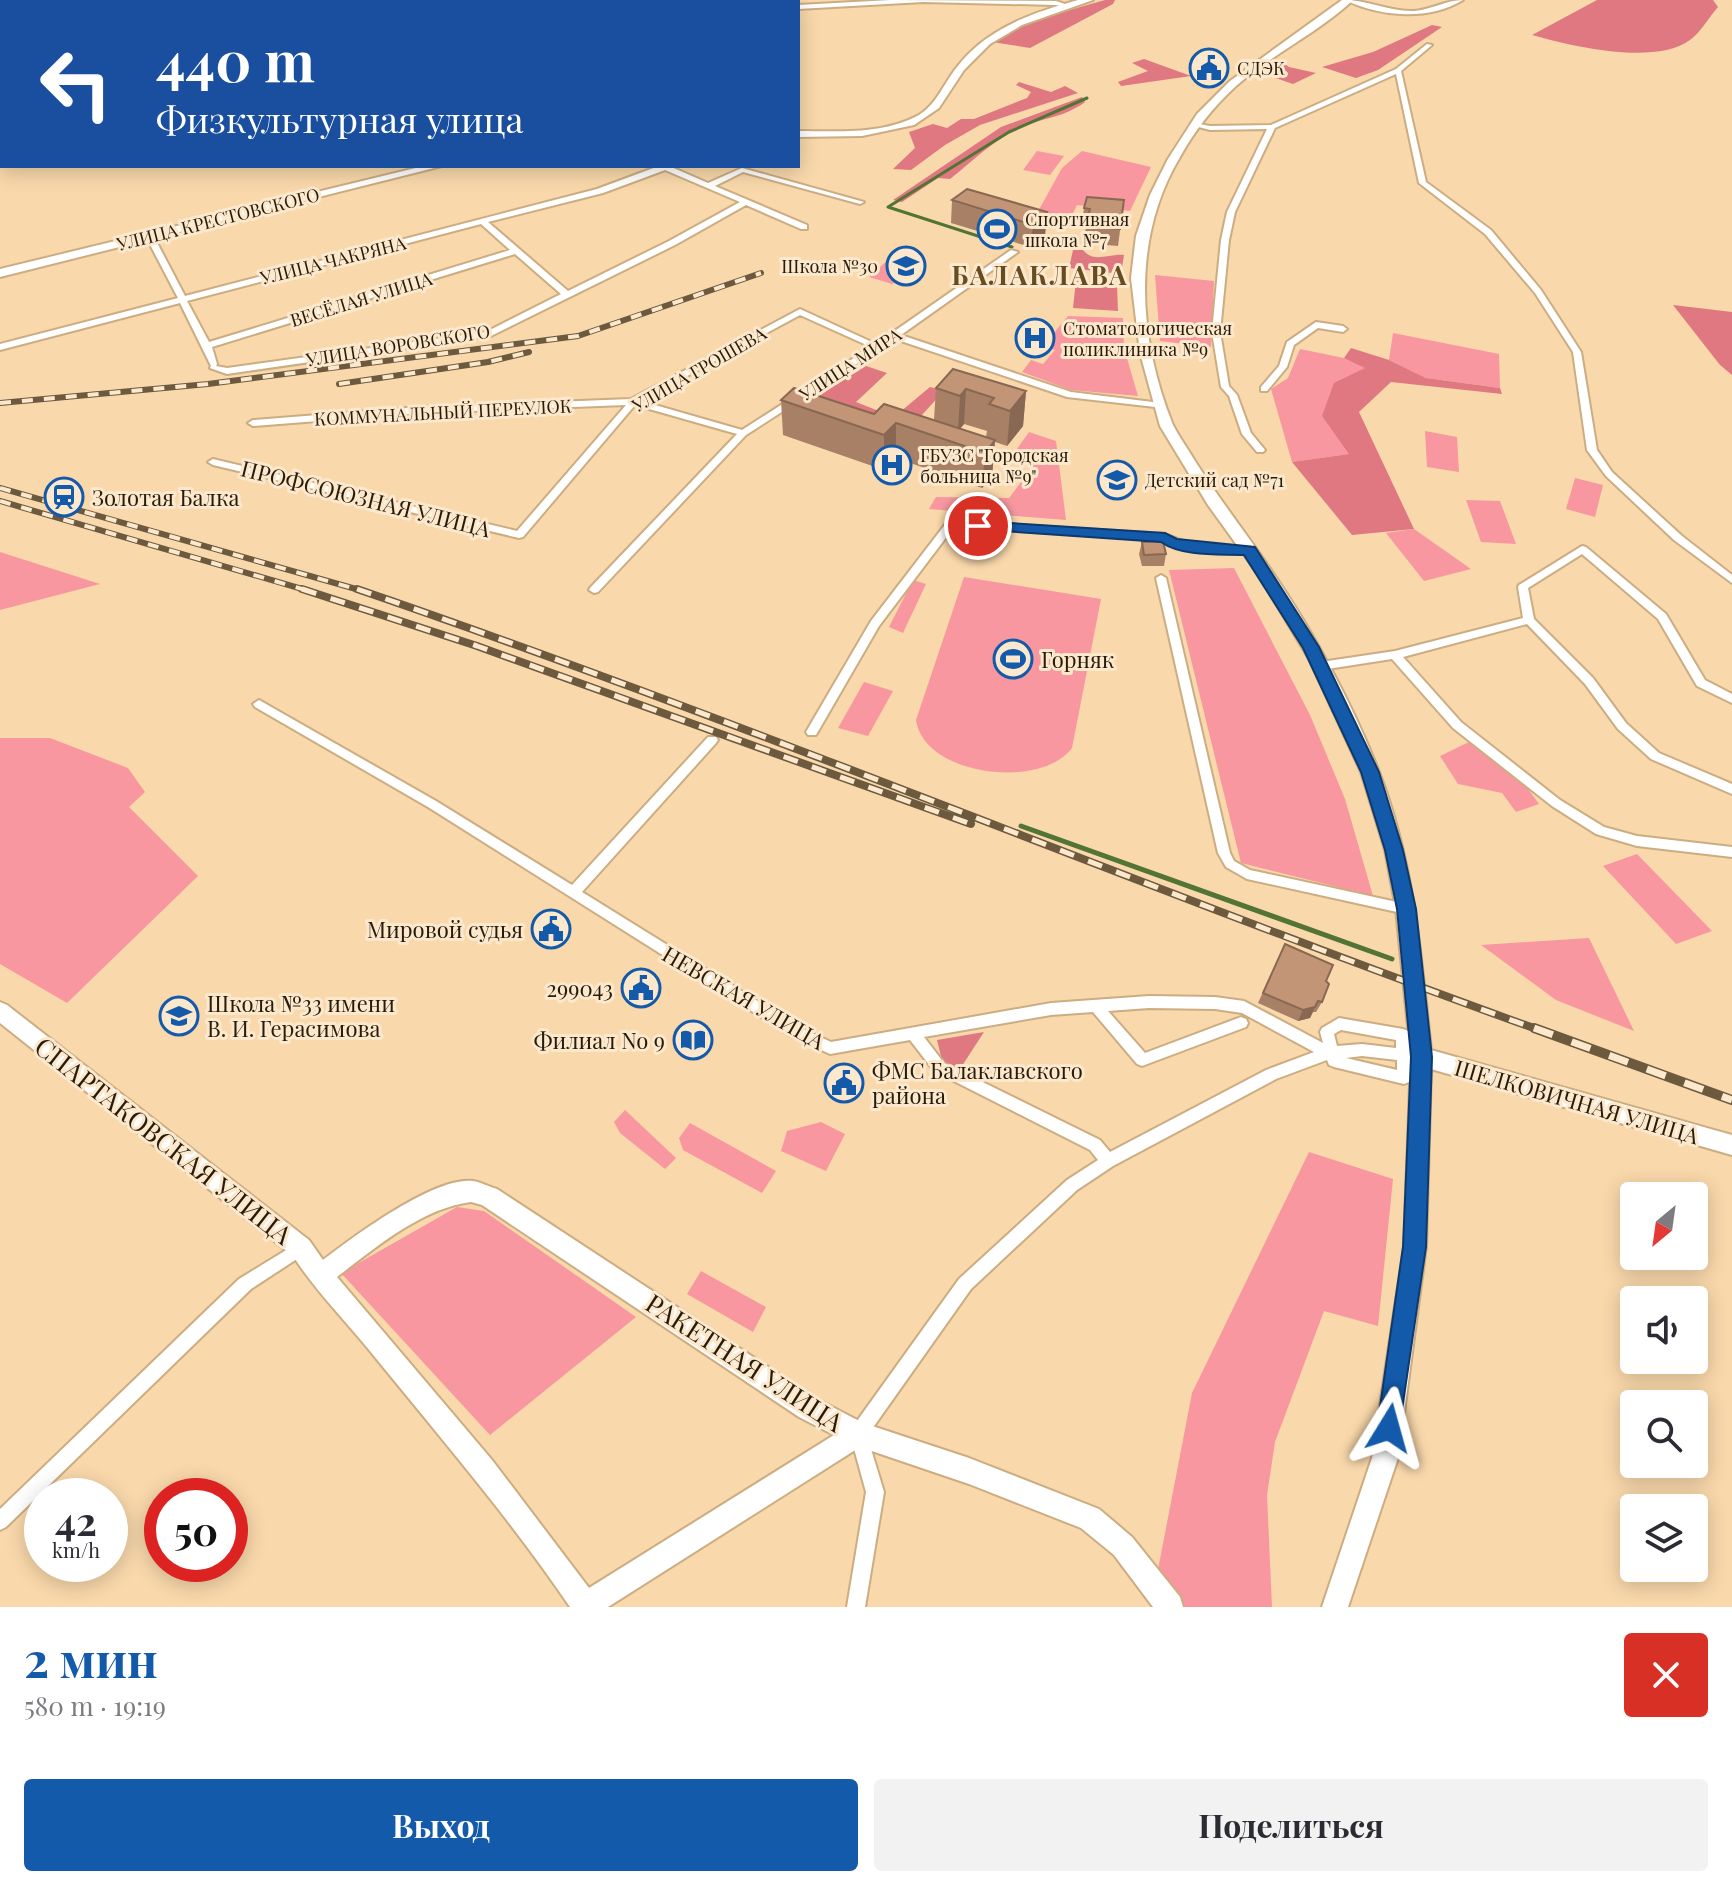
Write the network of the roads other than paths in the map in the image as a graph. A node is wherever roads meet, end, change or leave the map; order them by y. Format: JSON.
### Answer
{"nodes":[{"id":1,"x":1088,"y":0,"type":"edge"},
{"id":2,"x":1348,"y":0,"type":"edge"},
{"id":3,"x":1460,"y":0,"type":"edge"},
{"id":4,"x":1068,"y":6,"type":"junction"},
{"id":5,"x":800,"y":7,"type":"edge"},
{"id":6,"x":1429,"y":45,"type":"dead end"},
{"id":7,"x":1398,"y":70,"type":"junction"},
{"id":8,"x":1194,"y":125,"type":"junction"},
{"id":9,"x":1272,"y":127,"type":"junction"},
{"id":10,"x":800,"y":134,"type":"edge"},
{"id":11,"x":429,"y":168,"type":"edge"},
{"id":12,"x":659,"y":168,"type":"edge"},
{"id":13,"x":668,"y":168,"type":"edge"},
{"id":14,"x":708,"y":186,"type":"junction"},
{"id":15,"x":860,"y":202,"type":"dead end"},
{"id":16,"x":744,"y":203,"type":"junction"},
{"id":17,"x":483,"y":222,"type":"junction"},
{"id":18,"x":804,"y":227,"type":"dead end"},
{"id":19,"x":149,"y":235,"type":"junction"},
{"id":20,"x":515,"y":251,"type":"junction"},
{"id":21,"x":1014,"y":252,"type":"dead end"},
{"id":22,"x":0,"y":273,"type":"edge"},
{"id":23,"x":567,"y":295,"type":"junction"},
{"id":24,"x":181,"y":298,"type":"junction"},
{"id":25,"x":1343,"y":329,"type":"dead end"},
{"id":26,"x":894,"y":336,"type":"junction"},
{"id":27,"x":207,"y":346,"type":"junction"},
{"id":28,"x":0,"y":347,"type":"edge"},
{"id":29,"x":877,"y":347,"type":"junction"},
{"id":30,"x":1264,"y":389,"type":"dead end"},
{"id":31,"x":633,"y":402,"type":"junction"},
{"id":32,"x":1161,"y":406,"type":"junction"},
{"id":33,"x":253,"y":423,"type":"dead end"},
{"id":34,"x":743,"y":433,"type":"junction"},
{"id":35,"x":1260,"y":450,"type":"dead end"},
{"id":36,"x":213,"y":462,"type":"dead end"},
{"id":37,"x":519,"y":535,"type":"joint"},
{"id":38,"x":1249,"y":551,"type":"junction"},
{"id":39,"x":1161,"y":578,"type":"dead end"},
{"id":40,"x":1732,"y":580,"type":"edge"},
{"id":41,"x":594,"y":590,"type":"dead end"},
{"id":42,"x":1529,"y":620,"type":"junction"},
{"id":43,"x":1395,"y":655,"type":"junction"},
{"id":44,"x":1321,"y":666,"type":"junction"},
{"id":45,"x":1732,"y":699,"type":"edge"},
{"id":46,"x":259,"y":704,"type":"dead end"},
{"id":47,"x":812,"y":732,"type":"dead end"},
{"id":48,"x":712,"y":740,"type":"dead end"},
{"id":49,"x":1732,"y":789,"type":"edge"},
{"id":50,"x":1732,"y":852,"type":"edge"},
{"id":51,"x":573,"y":893,"type":"junction"},
{"id":52,"x":1406,"y":909,"type":"junction"},
{"id":53,"x":1096,"y":1006,"type":"junction"},
{"id":54,"x":0,"y":1011,"type":"edge"},
{"id":55,"x":1241,"y":1023,"type":"dead end"},
{"id":56,"x":913,"y":1033,"type":"junction"},
{"id":57,"x":1330,"y":1053,"type":"junction"},
{"id":58,"x":1412,"y":1056,"type":"junction"},
{"id":59,"x":1732,"y":1145,"type":"edge"},
{"id":60,"x":1108,"y":1161,"type":"junction"},
{"id":61,"x":301,"y":1248,"type":"junction"},
{"id":62,"x":319,"y":1277,"type":"junction"},
{"id":63,"x":858,"y":1434,"type":"junction"},
{"id":64,"x":0,"y":1521,"type":"edge"},
{"id":65,"x":584,"y":1607,"type":"edge"},
{"id":66,"x":856,"y":1607,"type":"edge"},
{"id":67,"x":1170,"y":1607,"type":"edge"},
{"id":68,"x":1335,"y":1607,"type":"edge"}],
"edges":[{"from":1,"to":4,"type":"main road"},
{"from":2,"to":3,"type":"street"},
{"from":2,"to":8,"type":"main road"},
{"from":4,"to":5,"type":"street"},
{"from":4,"to":10,"type":"main road"},
{"from":6,"to":7,"type":"street"},
{"from":7,"to":9,"type":"street"},
{"from":7,"to":40,"type":"street"},
{"from":8,"to":9,"type":"street"},
{"from":8,"to":32,"type":"main road"},
{"from":9,"to":35,"type":"street"},
{"from":11,"to":19,"type":"main road","name":"УЛИЦА КРЕСТОВСКОГО"},
{"from":12,"to":17,"type":"street","name":"УЛИЦА ЧАКРЯНА"},
{"from":13,"to":14,"type":"street"},
{"from":14,"to":15,"type":"street"},
{"from":14,"to":16,"type":"street"},
{"from":16,"to":18,"type":"street"},
{"from":16,"to":23,"type":"street","name":"УЛИЦА ВОРОВСКОГО"},
{"from":17,"to":20,"type":"street"},
{"from":17,"to":24,"type":"street","name":"УЛИЦА ЧАКРЯНА"},
{"from":19,"to":22,"type":"main road","name":"УЛИЦА КРЕСТОВСКОГО"},
{"from":19,"to":24,"type":"street"},
{"from":20,"to":23,"type":"street"},
{"from":20,"to":27,"type":"street","name":"ВЕСЁЛАЯ УЛИЦА"},
{"from":21,"to":26,"type":"street","name":"УЛИЦА МИРА"},
{"from":23,"to":27,"type":"street","name":"УЛИЦА ВОРОВСКОГО"},
{"from":24,"to":27,"type":"street"},
{"from":24,"to":28,"type":"street","name":"УЛИЦА ЧАКРЯНА"},
{"from":25,"to":30,"type":"street"},
{"from":26,"to":29,"type":"street","name":"УЛИЦА МИРА"},
{"from":26,"to":32,"type":"street"},
{"from":29,"to":31,"type":"street","name":"УЛИЦА ГРОШЕВА"},
{"from":29,"to":34,"type":"street","name":"УЛИЦА МИРА"},
{"from":31,"to":33,"type":"street","name":"КОММУНАЛЬНЫЙ ПЕРЕУЛОК"},
{"from":31,"to":34,"type":"street"},
{"from":31,"to":37,"type":"street","name":"УЛИЦА ГРОШЕВА"},
{"from":32,"to":38,"type":"main road"},
{"from":34,"to":41,"type":"street","name":"УЛИЦА МИРА"},
{"from":36,"to":37,"type":"street","name":"ПРОФСОЮЗНАЯ УЛИЦА"},
{"from":38,"to":44,"type":"main road"},
{"from":38,"to":47,"type":"street"},
{"from":39,"to":52,"type":"street"},
{"from":42,"to":43,"type":"street"},
{"from":42,"to":45,"type":"street"},
{"from":42,"to":49,"type":"street"},
{"from":43,"to":44,"type":"street"},
{"from":43,"to":50,"type":"street"},
{"from":44,"to":52,"type":"main road"},
{"from":46,"to":51,"type":"street","name":"НЕВСКАЯ УЛИЦА"},
{"from":48,"to":51,"type":"street"},
{"from":51,"to":56,"type":"street","name":"НЕВСКАЯ УЛИЦА"},
{"from":52,"to":58,"type":"main road"},
{"from":53,"to":55,"type":"street"},
{"from":53,"to":56,"type":"street","name":"НЕВСКАЯ УЛИЦА"},
{"from":53,"to":57,"type":"street","name":"НЕВСКАЯ УЛИЦА"},
{"from":54,"to":61,"type":"main road","name":"СПАРТАКОВСКАЯ УЛИЦА"},
{"from":56,"to":60,"type":"street"},
{"from":57,"to":58,"type":"street"},
{"from":57,"to":58,"type":"street","name":"НЕВСКАЯ УЛИЦА"},
{"from":57,"to":58,"type":"street"},
{"from":57,"to":60,"type":"street"},
{"from":58,"to":59,"type":"main road","name":"ШЕЛКОВИЧНАЯ УЛИЦА"},
{"from":58,"to":68,"type":"main road"},
{"from":60,"to":63,"type":"street"},
{"from":61,"to":62,"type":"main road","name":"СПАРТАКОВСКАЯ УЛИЦА"},
{"from":61,"to":64,"type":"street"},
{"from":62,"to":63,"type":"main road","name":"РАКЕТНАЯ УЛИЦА"},
{"from":62,"to":65,"type":"main road","name":"СПАРТАКОВСКАЯ УЛИЦА"},
{"from":63,"to":65,"type":"main road"},
{"from":63,"to":66,"type":"street"},
{"from":63,"to":67,"type":"main road","name":"РАКЕТНАЯ УЛИЦА"}]}
